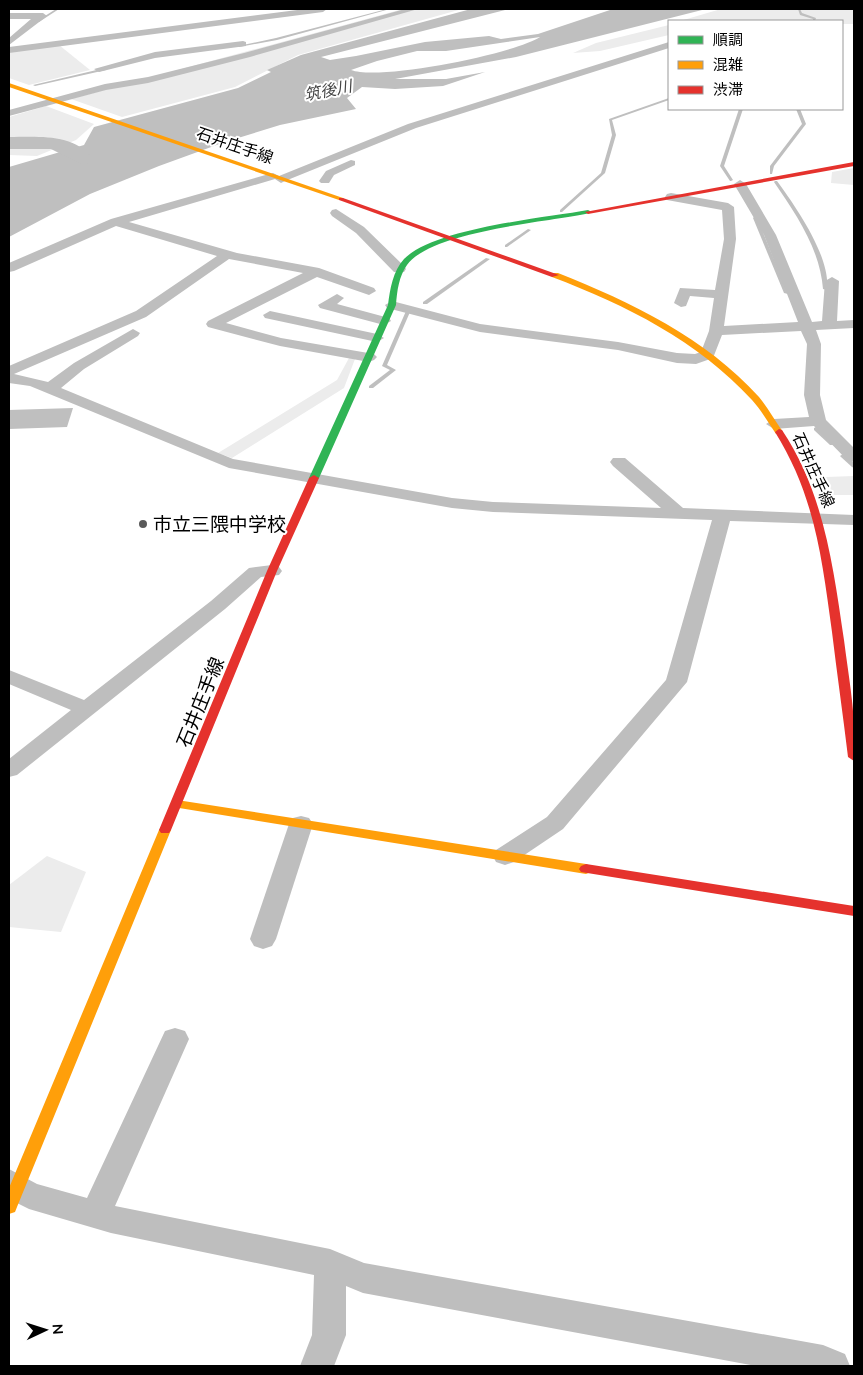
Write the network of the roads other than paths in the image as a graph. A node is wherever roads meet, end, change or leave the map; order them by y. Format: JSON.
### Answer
{"nodes":[{"id":1,"x":323,"y":9,"type":"edge"},
{"id":2,"x":414,"y":9,"type":"edge"},
{"id":3,"x":9,"y":16,"type":"edge"},
{"id":4,"x":247,"y":19,"type":"junction"},
{"id":5,"x":264,"y":28,"type":"dead end"},
{"id":6,"x":280,"y":40,"type":"junction"},
{"id":7,"x":9,"y":42,"type":"edge"},
{"id":8,"x":668,"y":45,"type":"edge"},
{"id":9,"x":9,"y":50,"type":"edge"},
{"id":10,"x":99,"y":69,"type":"dead end"},
{"id":11,"x":9,"y":86,"type":"edge"},
{"id":12,"x":57,"y":102,"type":"junction"},
{"id":13,"x":9,"y":113,"type":"edge"},
{"id":14,"x":389,"y":134,"type":"junction"},
{"id":15,"x":854,"y":164,"type":"edge"},
{"id":16,"x":273,"y":175,"type":"junction"},
{"id":17,"x":325,"y":181,"type":"dead end"},
{"id":18,"x":740,"y":184,"type":"junction"},
{"id":19,"x":671,"y":197,"type":"junction"},
{"id":20,"x":728,"y":208,"type":"junction"},
{"id":21,"x":752,"y":210,"type":"junction"},
{"id":22,"x":336,"y":213,"type":"dead end"},
{"id":23,"x":115,"y":222,"type":"junction"},
{"id":24,"x":451,"y":238,"type":"junction"},
{"id":25,"x":227,"y":256,"type":"junction"},
{"id":26,"x":9,"y":268,"type":"edge"},
{"id":27,"x":399,"y":269,"type":"junction"},
{"id":28,"x":315,"y":272,"type":"junction"},
{"id":29,"x":832,"y":281,"type":"dead end"},
{"id":30,"x":369,"y":291,"type":"dead end"},
{"id":31,"x":722,"y":295,"type":"junction"},
{"id":32,"x":337,"y":298,"type":"dead end"},
{"id":33,"x":681,"y":303,"type":"dead end"},
{"id":34,"x":392,"y":306,"type":"junction"},
{"id":35,"x":270,"y":315,"type":"dead end"},
{"id":36,"x":384,"y":321,"type":"junction"},
{"id":37,"x":854,"y":324,"type":"edge"},
{"id":38,"x":829,"y":326,"type":"junction"},
{"id":39,"x":806,"y":327,"type":"junction"},
{"id":40,"x":716,"y":331,"type":"junction"},
{"id":41,"x":133,"y":333,"type":"dead end"},
{"id":42,"x":377,"y":338,"type":"junction"},
{"id":43,"x":708,"y":355,"type":"junction"},
{"id":44,"x":369,"y":357,"type":"junction"},
{"id":45,"x":9,"y":371,"type":"edge"},
{"id":46,"x":9,"y":378,"type":"edge"},
{"id":47,"x":51,"y":388,"type":"junction"},
{"id":48,"x":818,"y":421,"type":"junction"},
{"id":49,"x":774,"y":424,"type":"junction"},
{"id":50,"x":854,"y":457,"type":"edge"},
{"id":51,"x":619,"y":462,"type":"dead end"},
{"id":52,"x":314,"y":479,"type":"junction"},
{"id":53,"x":679,"y":514,"type":"junction"},
{"id":54,"x":722,"y":516,"type":"junction"},
{"id":55,"x":818,"y":520,"type":"junction"},
{"id":56,"x":854,"y":520,"type":"edge"},
{"id":57,"x":272,"y":571,"type":"junction"},
{"id":58,"x":9,"y":676,"type":"edge"},
{"id":59,"x":87,"y":709,"type":"junction"},
{"id":60,"x":854,"y":757,"type":"edge"},
{"id":61,"x":9,"y":770,"type":"edge"},
{"id":62,"x":177,"y":804,"type":"junction"},
{"id":63,"x":301,"y":824,"type":"junction"},
{"id":64,"x":505,"y":856,"type":"junction"},
{"id":65,"x":854,"y":911,"type":"edge"},
{"id":66,"x":263,"y":940,"type":"dead end"},
{"id":67,"x":175,"y":1039,"type":"dead end"},
{"id":68,"x":12,"y":1193,"type":"edge"},
{"id":69,"x":95,"y":1214,"type":"junction"},
{"id":70,"x":330,"y":1264,"type":"junction"},
{"id":71,"x":317,"y":1366,"type":"edge"},
{"id":72,"x":833,"y":1366,"type":"edge"}],
"edges":[{"from":1,"to":4,"type":"street"},
{"from":2,"to":6,"type":"street"},
{"from":3,"to":7,"type":"street"},
{"from":4,"to":5,"type":"street"},
{"from":4,"to":9,"type":"street"},
{"from":6,"to":10,"type":"street"},
{"from":6,"to":12,"type":"street"},
{"from":8,"to":14,"type":"street"},
{"from":11,"to":12,"type":"street","name":"石井庄手線"},
{"from":12,"to":13,"type":"street"},
{"from":12,"to":16,"type":"street","name":"石井庄手線"},
{"from":14,"to":16,"type":"street"},
{"from":14,"to":17,"type":"street"},
{"from":15,"to":18,"type":"street"},
{"from":16,"to":23,"type":"street"},
{"from":16,"to":24,"type":"street","name":"石井庄手線"},
{"from":18,"to":19,"type":"street"},
{"from":18,"to":21,"type":"street"},
{"from":19,"to":20,"type":"street"},
{"from":19,"to":24,"type":"street"},
{"from":20,"to":21,"type":"street"},
{"from":20,"to":31,"type":"street"},
{"from":21,"to":39,"type":"street"},
{"from":22,"to":27,"type":"street"},
{"from":23,"to":25,"type":"street"},
{"from":23,"to":26,"type":"street"},
{"from":24,"to":27,"type":"street"},
{"from":24,"to":43,"type":"street","name":"石井庄手線"},
{"from":25,"to":28,"type":"street"},
{"from":25,"to":45,"type":"street"},
{"from":27,"to":34,"type":"street","name":"石井庄手線"},
{"from":28,"to":30,"type":"street"},
{"from":28,"to":44,"type":"street"},
{"from":29,"to":38,"type":"street"},
{"from":31,"to":33,"type":"street"},
{"from":31,"to":40,"type":"street"},
{"from":32,"to":36,"type":"street"},
{"from":34,"to":36,"type":"street","name":"石井庄手線"},
{"from":34,"to":43,"type":"street"},
{"from":35,"to":42,"type":"street"},
{"from":36,"to":42,"type":"street","name":"石井庄手線"},
{"from":37,"to":38,"type":"street"},
{"from":38,"to":39,"type":"street"},
{"from":39,"to":40,"type":"street"},
{"from":39,"to":48,"type":"street"},
{"from":40,"to":43,"type":"street"},
{"from":41,"to":47,"type":"street"},
{"from":42,"to":44,"type":"street","name":"石井庄手線"},
{"from":43,"to":49,"type":"street","name":"石井庄手線"},
{"from":44,"to":52,"type":"street","name":"石井庄手線"},
{"from":46,"to":47,"type":"street"},
{"from":47,"to":52,"type":"street"},
{"from":48,"to":49,"type":"street"},
{"from":48,"to":50,"type":"street"},
{"from":49,"to":55,"type":"street","name":"石井庄手線"},
{"from":51,"to":53,"type":"street"},
{"from":52,"to":53,"type":"street"},
{"from":52,"to":57,"type":"street","name":"石井庄手線"},
{"from":53,"to":54,"type":"street"},
{"from":54,"to":55,"type":"street"},
{"from":54,"to":64,"type":"street"},
{"from":55,"to":56,"type":"street"},
{"from":55,"to":60,"type":"street","name":"石井庄手線"},
{"from":57,"to":59,"type":"street"},
{"from":57,"to":62,"type":"street","name":"石井庄手線"},
{"from":58,"to":59,"type":"street"},
{"from":59,"to":61,"type":"street"},
{"from":62,"to":63,"type":"street"},
{"from":62,"to":68,"type":"street","name":"石井庄手線"},
{"from":63,"to":64,"type":"street"},
{"from":63,"to":66,"type":"street"},
{"from":64,"to":65,"type":"street"},
{"from":67,"to":69,"type":"street"},
{"from":68,"to":69,"type":"street"},
{"from":69,"to":70,"type":"street"},
{"from":70,"to":71,"type":"street"},
{"from":70,"to":72,"type":"street"}]}
